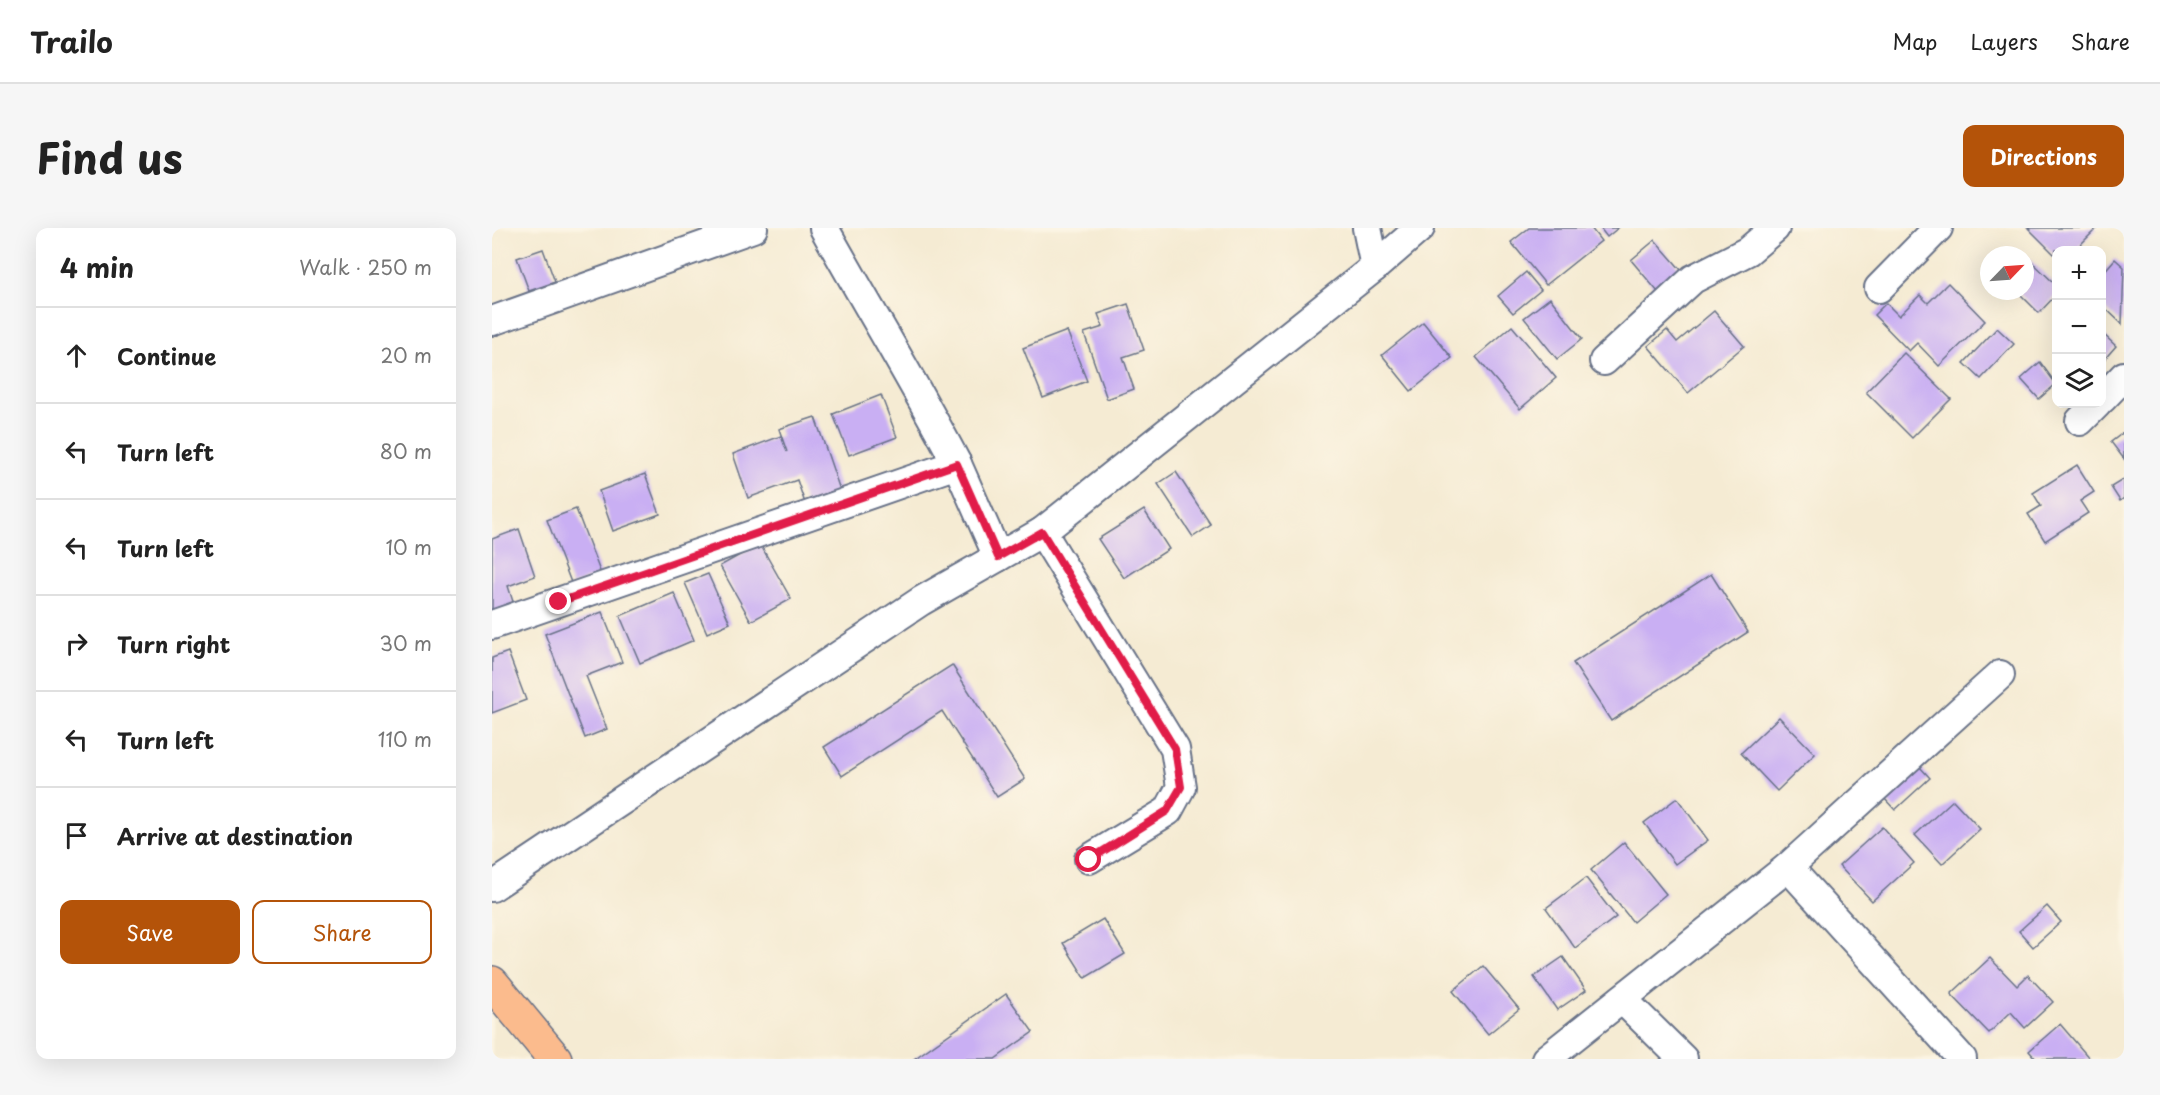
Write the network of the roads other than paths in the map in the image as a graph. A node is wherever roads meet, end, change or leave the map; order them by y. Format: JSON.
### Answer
{"nodes":[{"id":1,"x":753,"y":228,"type":"edge"},
{"id":2,"x":824,"y":228,"type":"edge"},
{"id":3,"x":1367,"y":228,"type":"edge"},
{"id":4,"x":1420,"y":228,"type":"edge"},
{"id":5,"x":1774,"y":228,"type":"edge"},
{"id":6,"x":1938,"y":228,"type":"edge"},
{"id":7,"x":1375,"y":267,"type":"junction"},
{"id":8,"x":1879,"y":288,"type":"dead end"},
{"id":9,"x":492,"y":321,"type":"edge"},
{"id":10,"x":1604,"y":361,"type":"dead end"},
{"id":11,"x":2124,"y":376,"type":"edge"},
{"id":12,"x":2106,"y":395,"type":"edge"},
{"id":13,"x":957,"y":464,"type":"junction"},
{"id":14,"x":1042,"y":532,"type":"junction"},
{"id":15,"x":998,"y":557,"type":"junction"},
{"id":16,"x":492,"y":625,"type":"edge"},
{"id":17,"x":2000,"y":675,"type":"dead end"},
{"id":18,"x":1089,"y":860,"type":"dead end"},
{"id":19,"x":1788,"y":867,"type":"junction"},
{"id":20,"x":492,"y":887,"type":"edge"},
{"id":21,"x":492,"y":983,"type":"edge"},
{"id":22,"x":1622,"y":999,"type":"junction"},
{"id":23,"x":555,"y":1059,"type":"edge"},
{"id":24,"x":1546,"y":1059,"type":"edge"},
{"id":25,"x":1683,"y":1059,"type":"edge"},
{"id":26,"x":1962,"y":1059,"type":"edge"}],
"edges":[{"from":1,"to":9,"type":"street"},
{"from":2,"to":13,"type":"street"},
{"from":3,"to":7,"type":"street"},
{"from":4,"to":7,"type":"street"},
{"from":5,"to":10,"type":"street"},
{"from":6,"to":8,"type":"street"},
{"from":7,"to":14,"type":"street"},
{"from":11,"to":12,"type":"street"},
{"from":13,"to":15,"type":"street"},
{"from":13,"to":16,"type":"street"},
{"from":14,"to":15,"type":"street"},
{"from":14,"to":18,"type":"street"},
{"from":15,"to":20,"type":"street"},
{"from":17,"to":19,"type":"street"},
{"from":19,"to":22,"type":"street"},
{"from":19,"to":26,"type":"street"},
{"from":21,"to":23,"type":"main road"},
{"from":22,"to":24,"type":"street"},
{"from":22,"to":25,"type":"street"}]}
